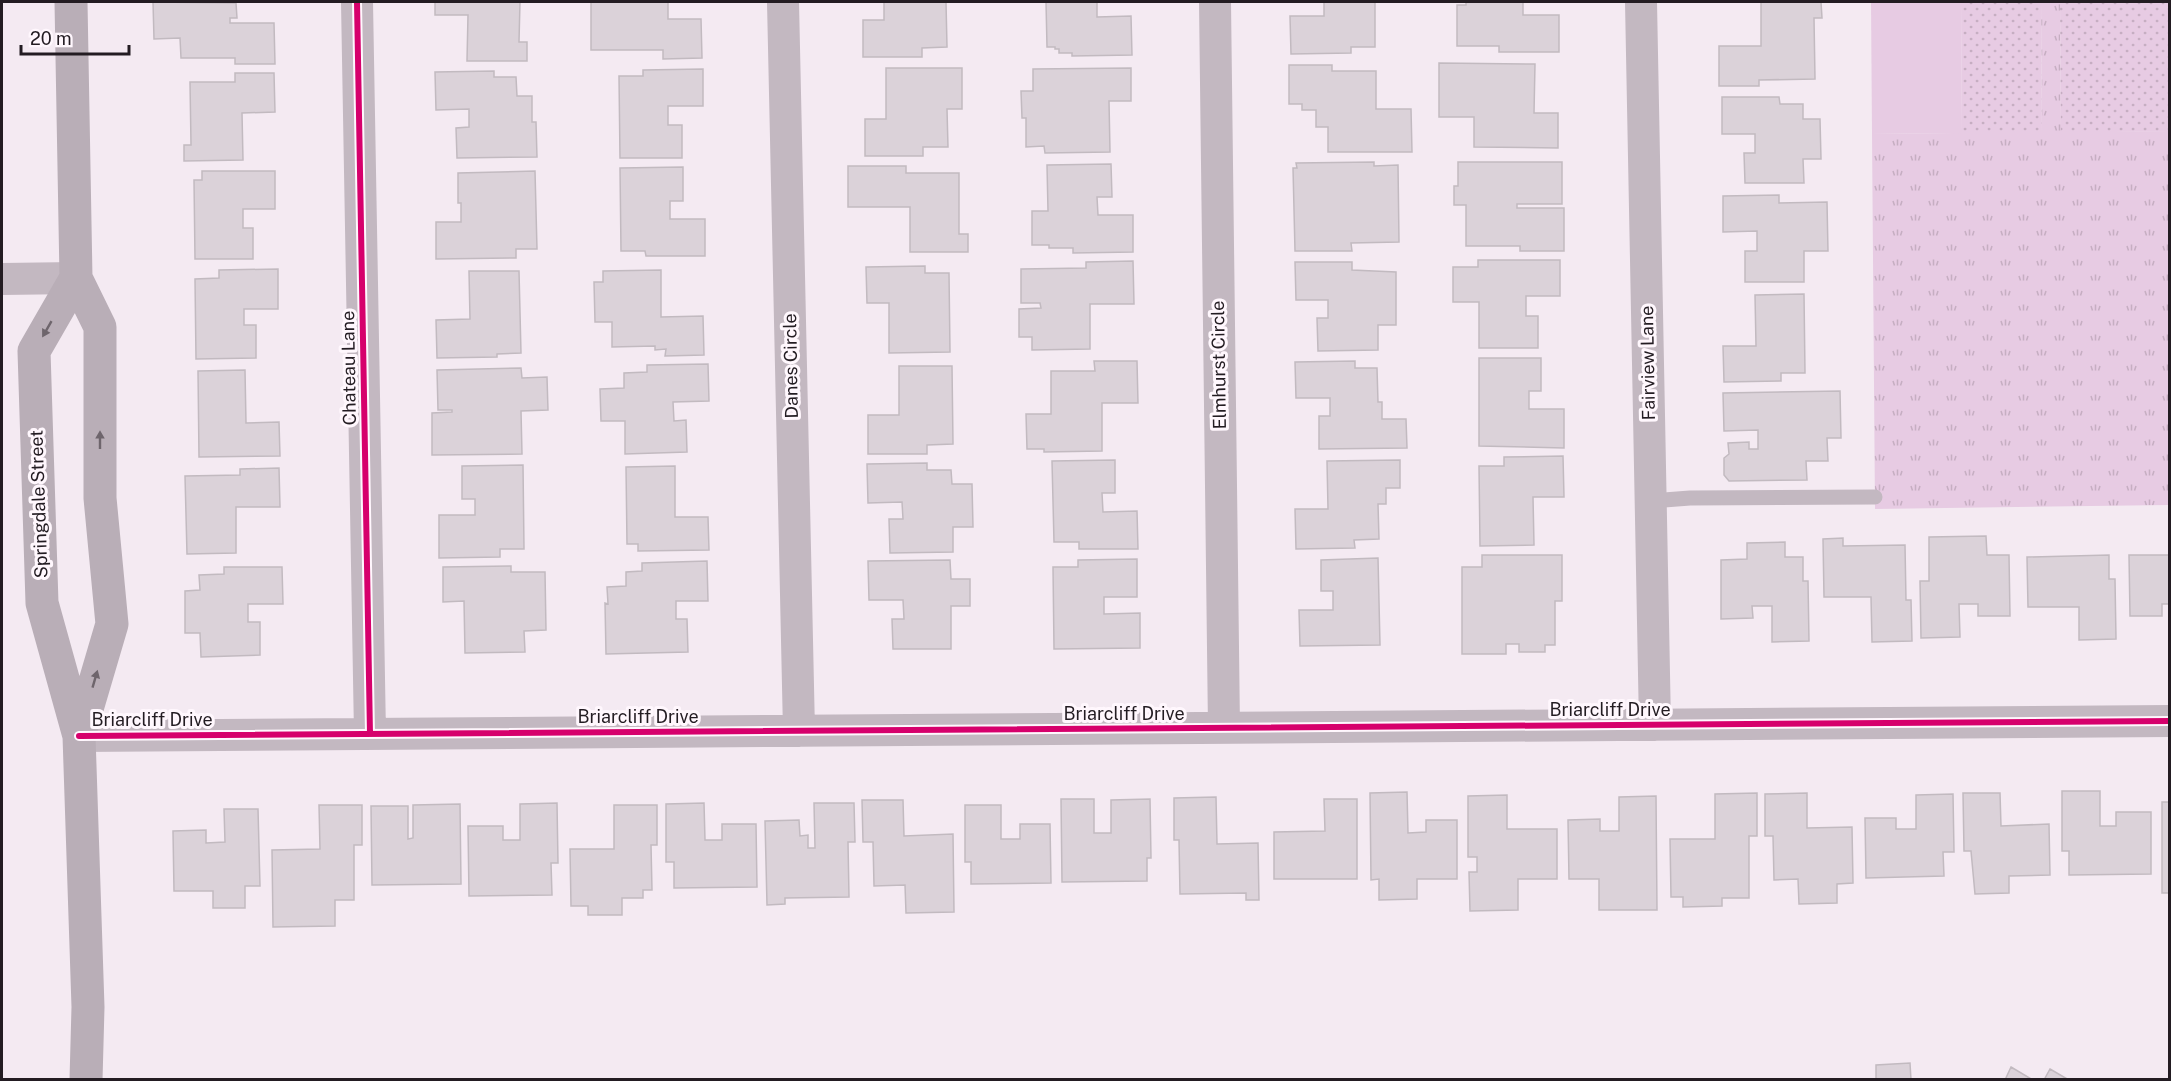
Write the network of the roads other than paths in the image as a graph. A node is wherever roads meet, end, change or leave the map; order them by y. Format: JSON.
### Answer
{"nodes":[{"id":1,"x":71,"y":2,"type":"edge"},
{"id":2,"x":357,"y":2,"type":"edge"},
{"id":3,"x":783,"y":2,"type":"edge"},
{"id":4,"x":1215,"y":2,"type":"edge"},
{"id":5,"x":1641,"y":2,"type":"edge"},
{"id":6,"x":76,"y":278,"type":"junction"},
{"id":7,"x":2,"y":279,"type":"edge"},
{"id":8,"x":1875,"y":497,"type":"dead end"},
{"id":9,"x":1651,"y":501,"type":"junction"},
{"id":10,"x":2169,"y":721,"type":"edge"},
{"id":11,"x":1655,"y":725,"type":"junction"},
{"id":12,"x":1224,"y":728,"type":"junction"},
{"id":13,"x":798,"y":731,"type":"junction"},
{"id":14,"x":370,"y":734,"type":"junction"},
{"id":15,"x":79,"y":736,"type":"junction"},
{"id":16,"x":86,"y":1080,"type":"edge"}],
"edges":[{"from":1,"to":6,"type":"main road","name":"Springdale Street"},
{"from":2,"to":14,"type":"street","name":"Chateau Lane"},
{"from":3,"to":13,"type":"street","name":"Danes Circle"},
{"from":4,"to":12,"type":"street","name":"Elmhurst Circle"},
{"from":5,"to":9,"type":"street","name":"Fairview Lane"},
{"from":6,"to":7,"type":"street"},
{"from":15,"to":6,"type":"main road","name":"Springdale Street","one_way":true},
{"from":6,"to":15,"type":"main road","name":"Springdale Street","one_way":true},
{"from":8,"to":9,"type":"lane"},
{"from":9,"to":11,"type":"street","name":"Fairview Lane"},
{"from":10,"to":11,"type":"street","name":"Briarcliff Drive"},
{"from":11,"to":12,"type":"street","name":"Briarcliff Drive"},
{"from":12,"to":13,"type":"street","name":"Briarcliff Drive"},
{"from":13,"to":14,"type":"street","name":"Briarcliff Drive"},
{"from":14,"to":15,"type":"street","name":"Briarcliff Drive"},
{"from":15,"to":16,"type":"main road","name":"Springdale Street"}]}
